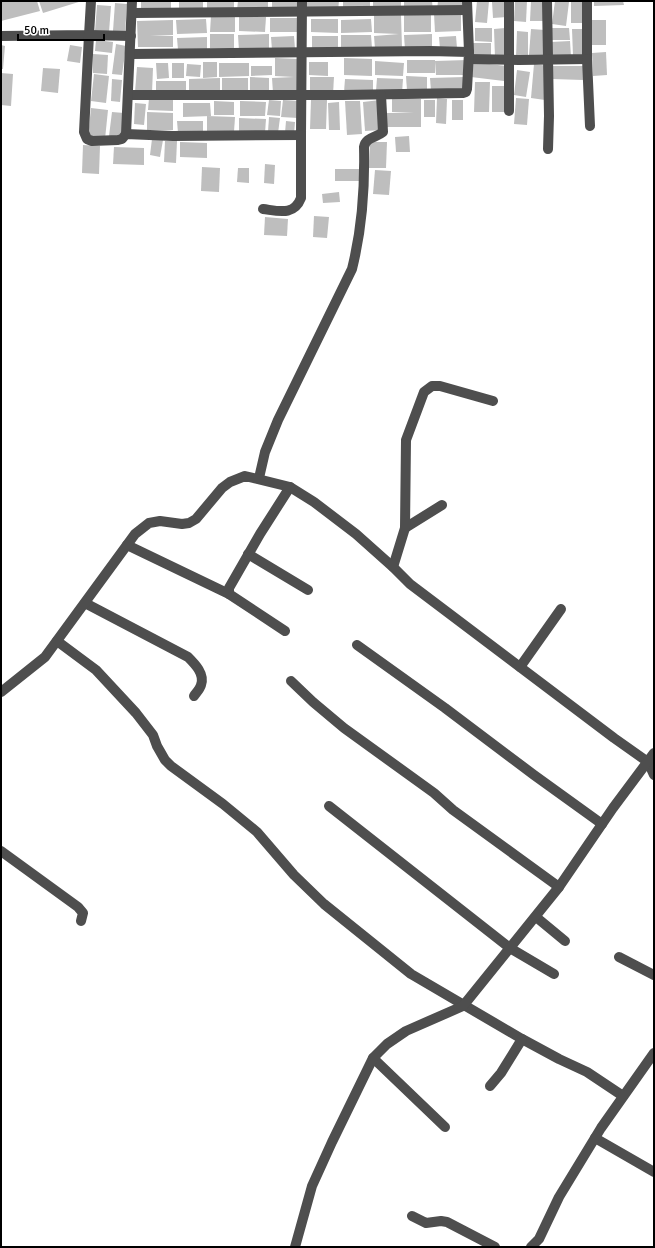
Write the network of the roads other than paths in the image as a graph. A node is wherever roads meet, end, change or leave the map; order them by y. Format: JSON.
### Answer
{"nodes":[{"id":1,"x":91,"y":1,"type":"edge"},
{"id":2,"x":132,"y":1,"type":"edge"},
{"id":3,"x":302,"y":1,"type":"edge"},
{"id":4,"x":509,"y":1,"type":"edge"},
{"id":5,"x":547,"y":1,"type":"edge"},
{"id":6,"x":587,"y":1,"type":"edge"},
{"id":7,"x":467,"y":6,"type":"edge"},
{"id":8,"x":302,"y":12,"type":"junction"},
{"id":9,"x":132,"y":13,"type":"junction"},
{"id":10,"x":89,"y":35,"type":"junction"},
{"id":11,"x":1,"y":36,"type":"edge"},
{"id":12,"x":131,"y":36,"type":"junction"},
{"id":13,"x":302,"y":53,"type":"junction"},
{"id":14,"x":131,"y":54,"type":"junction"},
{"id":15,"x":469,"y":56,"type":"junction"},
{"id":16,"x":587,"y":59,"type":"junction"},
{"id":17,"x":508,"y":60,"type":"junction"},
{"id":18,"x":548,"y":60,"type":"junction"},
{"id":19,"x":129,"y":95,"type":"junction"},
{"id":20,"x":302,"y":95,"type":"junction"},
{"id":21,"x":382,"y":95,"type":"junction"},
{"id":22,"x":509,"y":111,"type":"dead end"},
{"id":23,"x":590,"y":126,"type":"dead end"},
{"id":24,"x":126,"y":134,"type":"junction"},
{"id":25,"x":301,"y":135,"type":"junction"},
{"id":26,"x":548,"y":149,"type":"dead end"},
{"id":27,"x":263,"y":209,"type":"dead end"},
{"id":28,"x":493,"y":401,"type":"dead end"},
{"id":29,"x":259,"y":478,"type":"junction"},
{"id":30,"x":290,"y":487,"type":"junction"},
{"id":31,"x":442,"y":505,"type":"dead end"},
{"id":32,"x":405,"y":528,"type":"junction"},
{"id":33,"x":127,"y":545,"type":"junction"},
{"id":34,"x":248,"y":554,"type":"junction"},
{"id":35,"x":393,"y":567,"type":"junction"},
{"id":36,"x":308,"y":590,"type":"dead end"},
{"id":37,"x":230,"y":594,"type":"junction"},
{"id":38,"x":85,"y":604,"type":"junction"},
{"id":39,"x":561,"y":609,"type":"dead end"},
{"id":40,"x":285,"y":630,"type":"dead end"},
{"id":41,"x":58,"y":640,"type":"junction"},
{"id":42,"x":357,"y":646,"type":"dead end"},
{"id":43,"x":520,"y":667,"type":"junction"},
{"id":44,"x":291,"y":681,"type":"dead end"},
{"id":45,"x":1,"y":692,"type":"edge"},
{"id":46,"x":194,"y":696,"type":"dead end"},
{"id":47,"x":654,"y":753,"type":"edge"},
{"id":48,"x":648,"y":762,"type":"junction"},
{"id":49,"x":654,"y":775,"type":"edge"},
{"id":50,"x":329,"y":806,"type":"dead end"},
{"id":51,"x":602,"y":824,"type":"junction"},
{"id":52,"x":1,"y":851,"type":"edge"},
{"id":53,"x":559,"y":888,"type":"junction"},
{"id":54,"x":536,"y":917,"type":"junction"},
{"id":55,"x":82,"y":921,"type":"dead end"},
{"id":56,"x":565,"y":941,"type":"dead end"},
{"id":57,"x":510,"y":948,"type":"junction"},
{"id":58,"x":619,"y":957,"type":"dead end"},
{"id":59,"x":554,"y":974,"type":"dead end"},
{"id":60,"x":654,"y":975,"type":"edge"},
{"id":61,"x":463,"y":1006,"type":"junction"},
{"id":62,"x":522,"y":1039,"type":"junction"},
{"id":63,"x":654,"y":1053,"type":"edge"},
{"id":64,"x":373,"y":1058,"type":"junction"},
{"id":65,"x":490,"y":1086,"type":"dead end"},
{"id":66,"x":623,"y":1096,"type":"junction"},
{"id":67,"x":445,"y":1127,"type":"dead end"},
{"id":68,"x":595,"y":1138,"type":"junction"},
{"id":69,"x":654,"y":1172,"type":"edge"},
{"id":70,"x":412,"y":1216,"type":"dead end"},
{"id":71,"x":295,"y":1247,"type":"edge"},
{"id":72,"x":495,"y":1247,"type":"edge"},
{"id":73,"x":531,"y":1247,"type":"edge"}],
"edges":[{"from":1,"to":10,"type":"street"},
{"from":2,"to":9,"type":"street"},
{"from":3,"to":8,"type":"street"},
{"from":4,"to":17,"type":"street"},
{"from":5,"to":18,"type":"street"},
{"from":6,"to":16,"type":"street"},
{"from":7,"to":8,"type":"street"},
{"from":7,"to":15,"type":"street"},
{"from":8,"to":9,"type":"street"},
{"from":8,"to":13,"type":"street"},
{"from":9,"to":12,"type":"street"},
{"from":10,"to":11,"type":"street"},
{"from":10,"to":12,"type":"street"},
{"from":10,"to":24,"type":"street"},
{"from":12,"to":14,"type":"street"},
{"from":13,"to":14,"type":"street"},
{"from":13,"to":15,"type":"street"},
{"from":13,"to":20,"type":"street"},
{"from":14,"to":19,"type":"street"},
{"from":15,"to":17,"type":"street"},
{"from":15,"to":21,"type":"street"},
{"from":16,"to":18,"type":"street"},
{"from":16,"to":23,"type":"street"},
{"from":17,"to":18,"type":"street"},
{"from":17,"to":22,"type":"street"},
{"from":18,"to":26,"type":"street"},
{"from":19,"to":20,"type":"street"},
{"from":19,"to":24,"type":"street"},
{"from":20,"to":21,"type":"street"},
{"from":20,"to":25,"type":"street"},
{"from":21,"to":29,"type":"street"},
{"from":24,"to":25,"type":"street"},
{"from":25,"to":27,"type":"street"},
{"from":28,"to":32,"type":"street"},
{"from":29,"to":30,"type":"street"},
{"from":29,"to":33,"type":"street"},
{"from":30,"to":34,"type":"street"},
{"from":30,"to":35,"type":"street"},
{"from":31,"to":32,"type":"street"},
{"from":32,"to":35,"type":"street"},
{"from":33,"to":37,"type":"street"},
{"from":33,"to":38,"type":"street"},
{"from":34,"to":36,"type":"street"},
{"from":34,"to":37,"type":"street"},
{"from":35,"to":43,"type":"street"},
{"from":37,"to":40,"type":"street"},
{"from":38,"to":41,"type":"street"},
{"from":38,"to":46,"type":"street"},
{"from":39,"to":43,"type":"street"},
{"from":41,"to":45,"type":"street"},
{"from":41,"to":61,"type":"street"},
{"from":42,"to":51,"type":"street"},
{"from":43,"to":48,"type":"street"},
{"from":44,"to":53,"type":"street"},
{"from":47,"to":48,"type":"street"},
{"from":48,"to":49,"type":"street"},
{"from":48,"to":51,"type":"street"},
{"from":50,"to":57,"type":"street"},
{"from":51,"to":53,"type":"street"},
{"from":52,"to":55,"type":"street"},
{"from":53,"to":54,"type":"street"},
{"from":54,"to":56,"type":"street"},
{"from":54,"to":57,"type":"street"},
{"from":57,"to":59,"type":"street"},
{"from":57,"to":61,"type":"street"},
{"from":58,"to":60,"type":"street"},
{"from":61,"to":62,"type":"street"},
{"from":61,"to":64,"type":"street"},
{"from":62,"to":65,"type":"street"},
{"from":62,"to":66,"type":"street"},
{"from":63,"to":66,"type":"street"},
{"from":64,"to":67,"type":"street"},
{"from":64,"to":71,"type":"street"},
{"from":66,"to":68,"type":"street"},
{"from":68,"to":69,"type":"street"},
{"from":68,"to":73,"type":"street"},
{"from":70,"to":72,"type":"street"}]}
